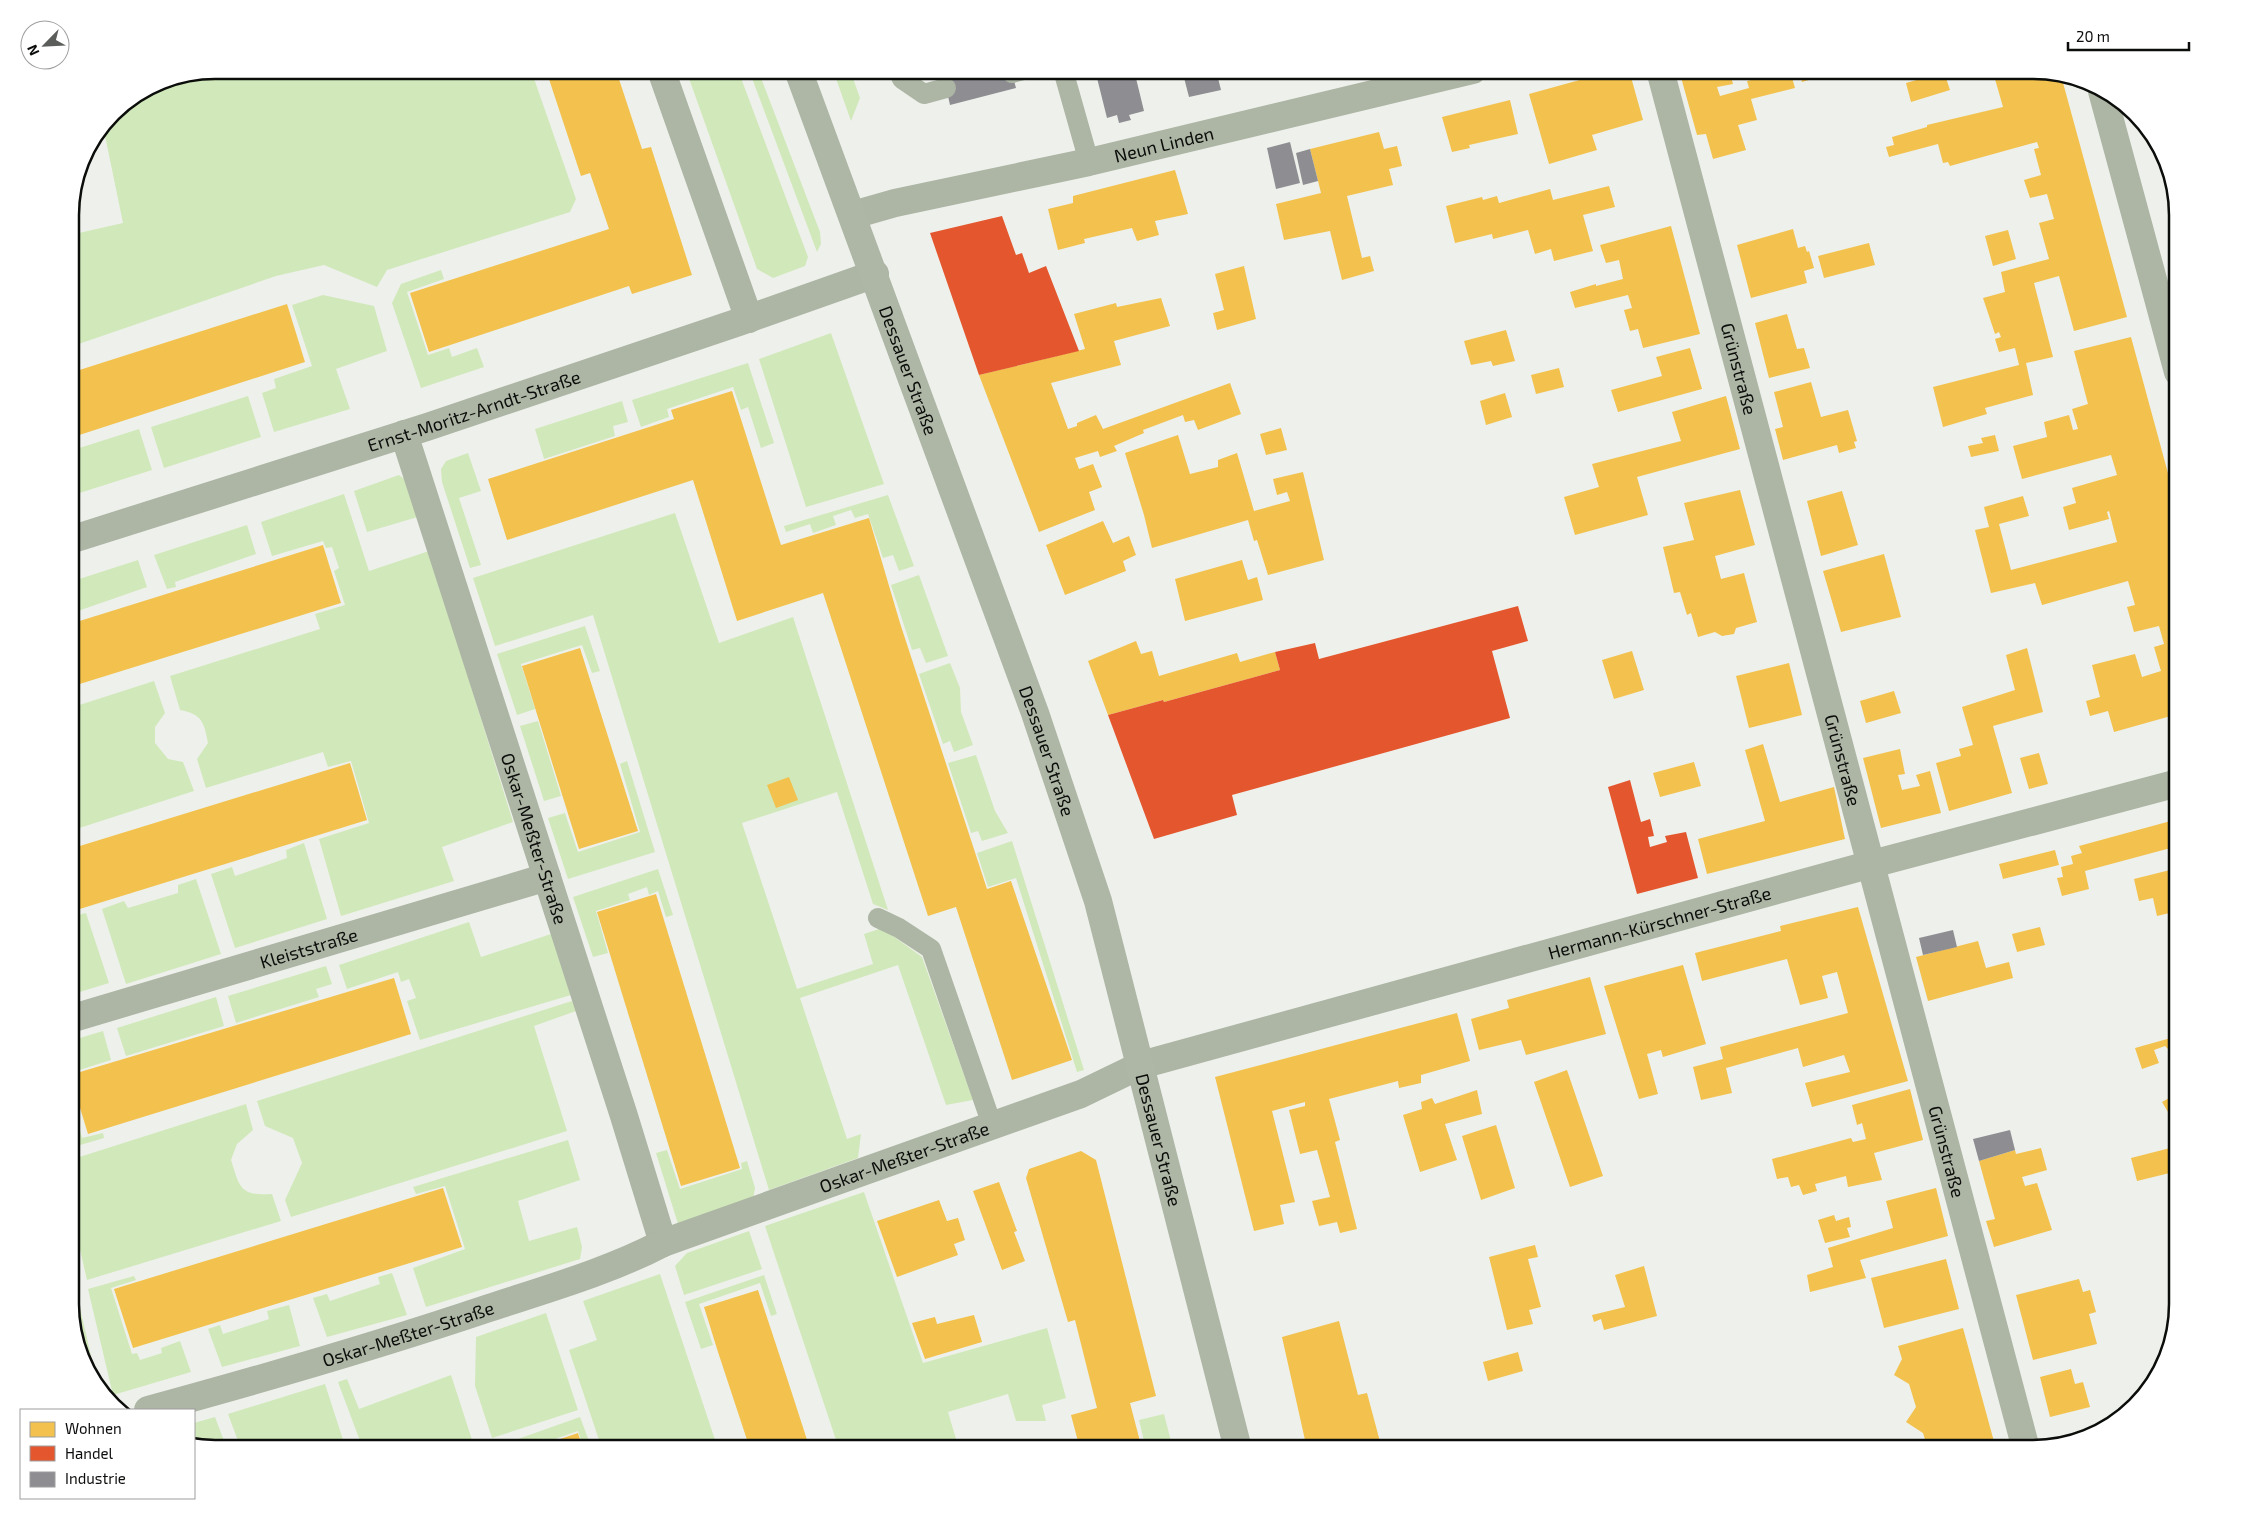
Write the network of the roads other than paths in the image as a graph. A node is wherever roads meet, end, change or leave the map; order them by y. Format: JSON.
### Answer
{"nodes":[{"id":1,"x":664,"y":79,"type":"edge"},
{"id":2,"x":801,"y":79,"type":"edge"},
{"id":3,"x":902,"y":79,"type":"edge"},
{"id":4,"x":1066,"y":79,"type":"edge"},
{"id":5,"x":1435,"y":79,"type":"edge"},
{"id":6,"x":1662,"y":79,"type":"edge"},
{"id":7,"x":946,"y":88,"type":"dead end"},
{"id":8,"x":2105,"y":100,"type":"edge"},
{"id":9,"x":1088,"y":162,"type":"junction"},
{"id":10,"x":853,"y":215,"type":"junction"},
{"id":11,"x":874,"y":274,"type":"junction"},
{"id":12,"x":2169,"y":310,"type":"edge"},
{"id":13,"x":749,"y":319,"type":"junction"},
{"id":14,"x":404,"y":434,"type":"junction"},
{"id":15,"x":79,"y":537,"type":"edge"},
{"id":16,"x":2169,"y":785,"type":"edge"},
{"id":17,"x":1872,"y":864,"type":"junction"},
{"id":18,"x":547,"y":877,"type":"junction"},
{"id":19,"x":878,"y":918,"type":"dead end"},
{"id":20,"x":79,"y":1016,"type":"edge"},
{"id":21,"x":1141,"y":1065,"type":"junction"},
{"id":22,"x":992,"y":1125,"type":"junction"},
{"id":23,"x":663,"y":1243,"type":"junction"},
{"id":24,"x":152,"y":1409,"type":"edge"},
{"id":25,"x":1236,"y":1440,"type":"edge"},
{"id":26,"x":2024,"y":1440,"type":"edge"}],
"edges":[{"from":1,"to":13,"type":"street"},
{"from":2,"to":10,"type":"main road","name":"Dessauer Straße"},
{"from":3,"to":7,"type":"lane"},
{"from":4,"to":9,"type":"lane"},
{"from":5,"to":9,"type":"street","name":"Neun Linden"},
{"from":6,"to":17,"type":"street","name":"Grünstraße"},
{"from":8,"to":12,"type":"street"},
{"from":9,"to":10,"type":"street","name":"Neun Linden"},
{"from":10,"to":11,"type":"main road","name":"Dessauer Straße"},
{"from":11,"to":13,"type":"street","name":"Ernst-Moritz-Arndt-Straße"},
{"from":11,"to":21,"type":"main road","name":"Dessauer Straße"},
{"from":13,"to":14,"type":"street","name":"Ernst-Moritz-Arndt-Straße"},
{"from":14,"to":15,"type":"street","name":"Ernst-Moritz-Arndt-Straße"},
{"from":14,"to":18,"type":"street","name":"Oskar-Meßter-Straße"},
{"from":16,"to":17,"type":"street","name":"Hermann-Kürschner-Straße"},
{"from":17,"to":21,"type":"street","name":"Hermann-Kürschner-Straße"},
{"from":17,"to":26,"type":"street","name":"Grünstraße"},
{"from":18,"to":20,"type":"street","name":"Kleiststraße"},
{"from":18,"to":23,"type":"street","name":"Oskar-Meßter-Straße"},
{"from":19,"to":22,"type":"lane"},
{"from":21,"to":22,"type":"street","name":"Oskar-Meßter-Straße"},
{"from":21,"to":25,"type":"main road","name":"Dessauer Straße"},
{"from":22,"to":23,"type":"street","name":"Oskar-Meßter-Straße"},
{"from":23,"to":24,"type":"street","name":"Oskar-Meßter-Straße"}]}
